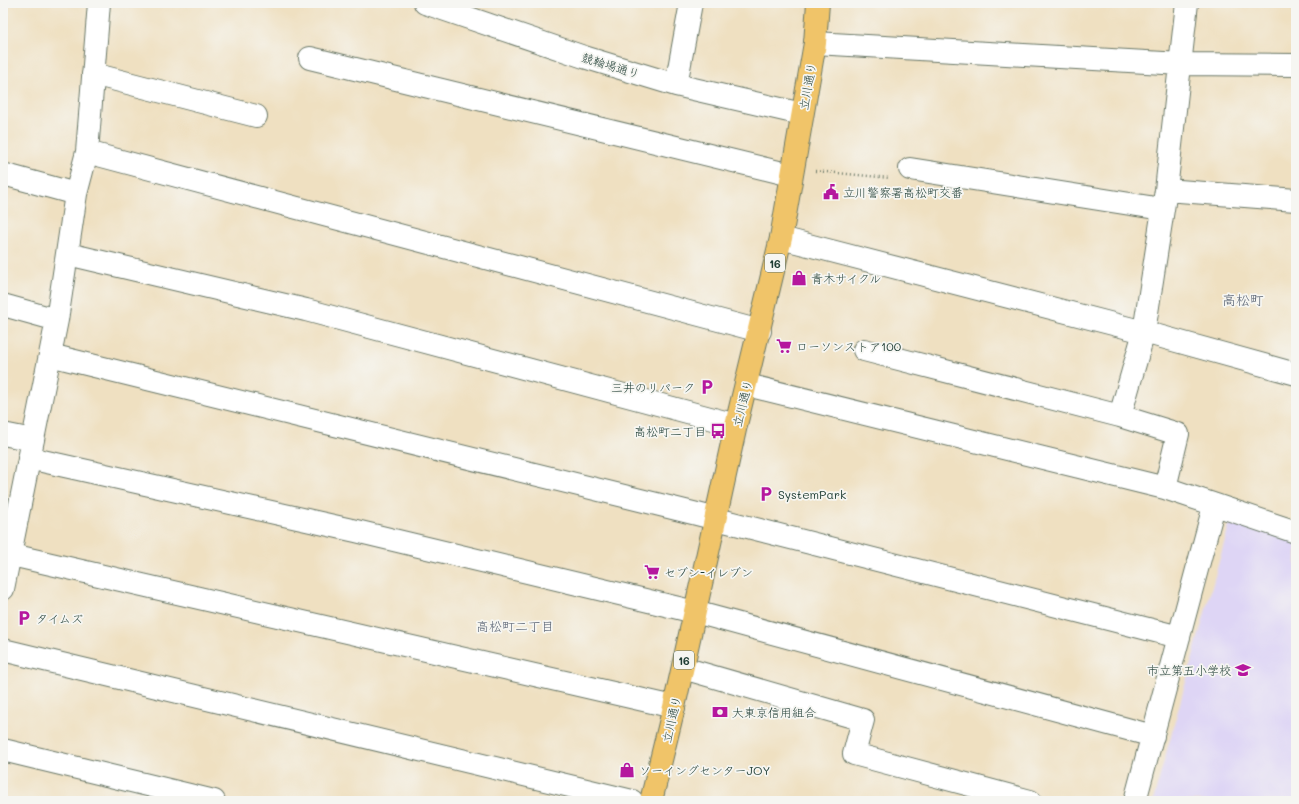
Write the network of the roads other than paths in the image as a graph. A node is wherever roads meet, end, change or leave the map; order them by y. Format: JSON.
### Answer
{"nodes":[{"id":1,"x":99,"y":3,"type":"edge"},
{"id":2,"x":425,"y":3,"type":"edge"},
{"id":3,"x":691,"y":3,"type":"edge"},
{"id":4,"x":818,"y":3,"type":"edge"},
{"id":5,"x":1187,"y":3,"type":"edge"},
{"id":6,"x":815,"y":43,"type":"junction"},
{"id":7,"x":310,"y":58,"type":"dead end"},
{"id":8,"x":1181,"y":64,"type":"junction"},
{"id":9,"x":1296,"y":65,"type":"edge"},
{"id":10,"x":93,"y":74,"type":"junction"},
{"id":11,"x":676,"y":84,"type":"junction"},
{"id":12,"x":802,"y":114,"type":"junction"},
{"id":13,"x":256,"y":116,"type":"dead end"},
{"id":14,"x":87,"y":152,"type":"junction"},
{"id":15,"x":910,"y":170,"type":"road end"},
{"id":16,"x":3,"y":174,"type":"edge"},
{"id":17,"x":791,"y":175,"type":"junction"},
{"id":18,"x":76,"y":194,"type":"junction"},
{"id":19,"x":1164,"y":200,"type":"junction"},
{"id":20,"x":1296,"y":200,"type":"edge"},
{"id":21,"x":781,"y":238,"type":"junction"},
{"id":22,"x":68,"y":254,"type":"junction"},
{"id":23,"x":3,"y":305,"type":"edge"},
{"id":24,"x":57,"y":320,"type":"junction"},
{"id":25,"x":760,"y":331,"type":"junction"},
{"id":26,"x":1144,"y":332,"type":"junction"},
{"id":27,"x":864,"y":350,"type":"dead end"},
{"id":28,"x":50,"y":355,"type":"junction"},
{"id":29,"x":1296,"y":374,"type":"edge"},
{"id":30,"x":747,"y":385,"type":"junction"},
{"id":31,"x":1120,"y":416,"type":"junction"},
{"id":32,"x":736,"y":425,"type":"junction"},
{"id":33,"x":3,"y":434,"type":"edge"},
{"id":34,"x":31,"y":449,"type":"junction"},
{"id":35,"x":1165,"y":488,"type":"junction"},
{"id":36,"x":1214,"y":506,"type":"junction"},
{"id":37,"x":716,"y":519,"type":"junction"},
{"id":38,"x":1296,"y":532,"type":"edge"},
{"id":39,"x":6,"y":553,"type":"edge"},
{"id":40,"x":3,"y":589,"type":"edge"},
{"id":41,"x":695,"y":612,"type":"junction"},
{"id":42,"x":1179,"y":637,"type":"junction"},
{"id":43,"x":3,"y":650,"type":"edge"},
{"id":44,"x":682,"y":668,"type":"junction"},
{"id":45,"x":674,"y":707,"type":"junction"},
{"id":46,"x":1153,"y":736,"type":"junction"},
{"id":47,"x":3,"y":750,"type":"edge"},
{"id":48,"x":214,"y":801,"type":"edge"},
{"id":49,"x":632,"y":801,"type":"edge"},
{"id":50,"x":651,"y":801,"type":"edge"},
{"id":51,"x":1030,"y":801,"type":"edge"},
{"id":52,"x":1135,"y":801,"type":"edge"}],
"edges":[{"from":1,"to":10,"type":"street"},
{"from":2,"to":11,"type":"street","name":"競輪場通り"},
{"from":3,"to":11,"type":"street"},
{"from":4,"to":6,"type":"main road","name":"立川通り","number":"16"},
{"from":5,"to":8,"type":"street"},
{"from":6,"to":8,"type":"street"},
{"from":6,"to":12,"type":"main road","name":"立川通り","number":"16"},
{"from":7,"to":17,"type":"street"},
{"from":8,"to":9,"type":"street"},
{"from":8,"to":19,"type":"street"},
{"from":10,"to":13,"type":"street"},
{"from":10,"to":14,"type":"street"},
{"from":11,"to":12,"type":"street","name":"競輪場通り"},
{"from":12,"to":17,"type":"main road","name":"立川通り","number":"16"},
{"from":14,"to":18,"type":"street"},
{"from":14,"to":25,"type":"street"},
{"from":15,"to":19,"type":"street"},
{"from":16,"to":18,"type":"street"},
{"from":17,"to":21,"type":"main road","name":"立川通り","number":"16"},
{"from":18,"to":22,"type":"street"},
{"from":19,"to":20,"type":"street"},
{"from":19,"to":26,"type":"street"},
{"from":21,"to":25,"type":"main road","name":"立川通り","number":"16"},
{"from":21,"to":26,"type":"street"},
{"from":22,"to":24,"type":"street"},
{"from":22,"to":32,"type":"street"},
{"from":23,"to":24,"type":"street"},
{"from":24,"to":28,"type":"street"},
{"from":25,"to":30,"type":"main road","name":"立川通り","number":"16"},
{"from":26,"to":29,"type":"street"},
{"from":26,"to":31,"type":"street"},
{"from":27,"to":31,"type":"street"},
{"from":28,"to":34,"type":"street"},
{"from":28,"to":37,"type":"street"},
{"from":30,"to":32,"type":"main road","name":"立川通り","number":"16"},
{"from":30,"to":35,"type":"street"},
{"from":31,"to":35,"type":"street"},
{"from":32,"to":37,"type":"main road","name":"立川通り","number":"16"},
{"from":33,"to":34,"type":"street"},
{"from":34,"to":39,"type":"street"},
{"from":34,"to":41,"type":"street"},
{"from":35,"to":36,"type":"street"},
{"from":36,"to":38,"type":"street"},
{"from":36,"to":42,"type":"street"},
{"from":37,"to":41,"type":"main road","name":"立川通り","number":"16"},
{"from":37,"to":42,"type":"street"},
{"from":39,"to":40,"type":"street"},
{"from":39,"to":45,"type":"street"},
{"from":41,"to":44,"type":"main road","name":"立川通り","number":"16"},
{"from":41,"to":46,"type":"street"},
{"from":42,"to":46,"type":"street"},
{"from":43,"to":49,"type":"street"},
{"from":44,"to":45,"type":"main road","name":"立川通り","number":"16"},
{"from":44,"to":51,"type":"street"},
{"from":45,"to":50,"type":"main road","name":"立川通り","number":"16"},
{"from":46,"to":52,"type":"street"},
{"from":47,"to":48,"type":"street"}]}
